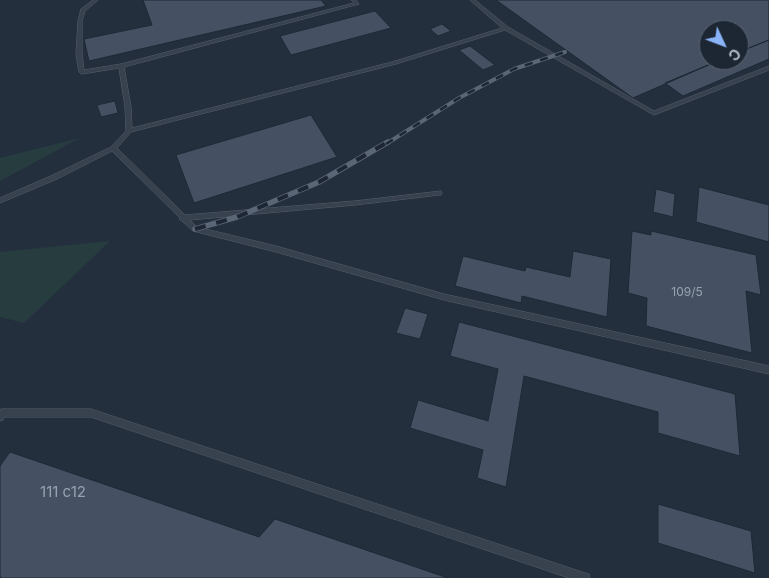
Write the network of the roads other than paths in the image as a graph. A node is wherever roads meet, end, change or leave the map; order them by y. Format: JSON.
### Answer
{"nodes":[{"id":1,"x":96,"y":0,"type":"edge"},
{"id":2,"x":353,"y":0,"type":"edge"},
{"id":3,"x":472,"y":0,"type":"edge"},
{"id":4,"x":506,"y":28,"type":"junction"},
{"id":5,"x":121,"y":66,"type":"junction"},
{"id":6,"x":769,"y":68,"type":"edge"},
{"id":7,"x":129,"y":130,"type":"junction"},
{"id":8,"x":113,"y":148,"type":"junction"},
{"id":9,"x":439,"y":193,"type":"dead end"},
{"id":10,"x":0,"y":201,"type":"edge"},
{"id":11,"x":182,"y":218,"type":"junction"},
{"id":12,"x":769,"y":370,"type":"edge"},
{"id":13,"x":0,"y":417,"type":"edge"},
{"id":14,"x":585,"y":578,"type":"edge"}],
"edges":[{"from":1,"to":5,"type":"lane"},
{"from":2,"to":5,"type":"lane"},
{"from":3,"to":4,"type":"lane"},
{"from":4,"to":6,"type":"lane"},
{"from":4,"to":7,"type":"lane"},
{"from":5,"to":7,"type":"lane"},
{"from":7,"to":8,"type":"lane"},
{"from":8,"to":10,"type":"lane"},
{"from":8,"to":11,"type":"lane"},
{"from":9,"to":11,"type":"lane"},
{"from":11,"to":12,"type":"lane"},
{"from":13,"to":14,"type":"lane"}]}
